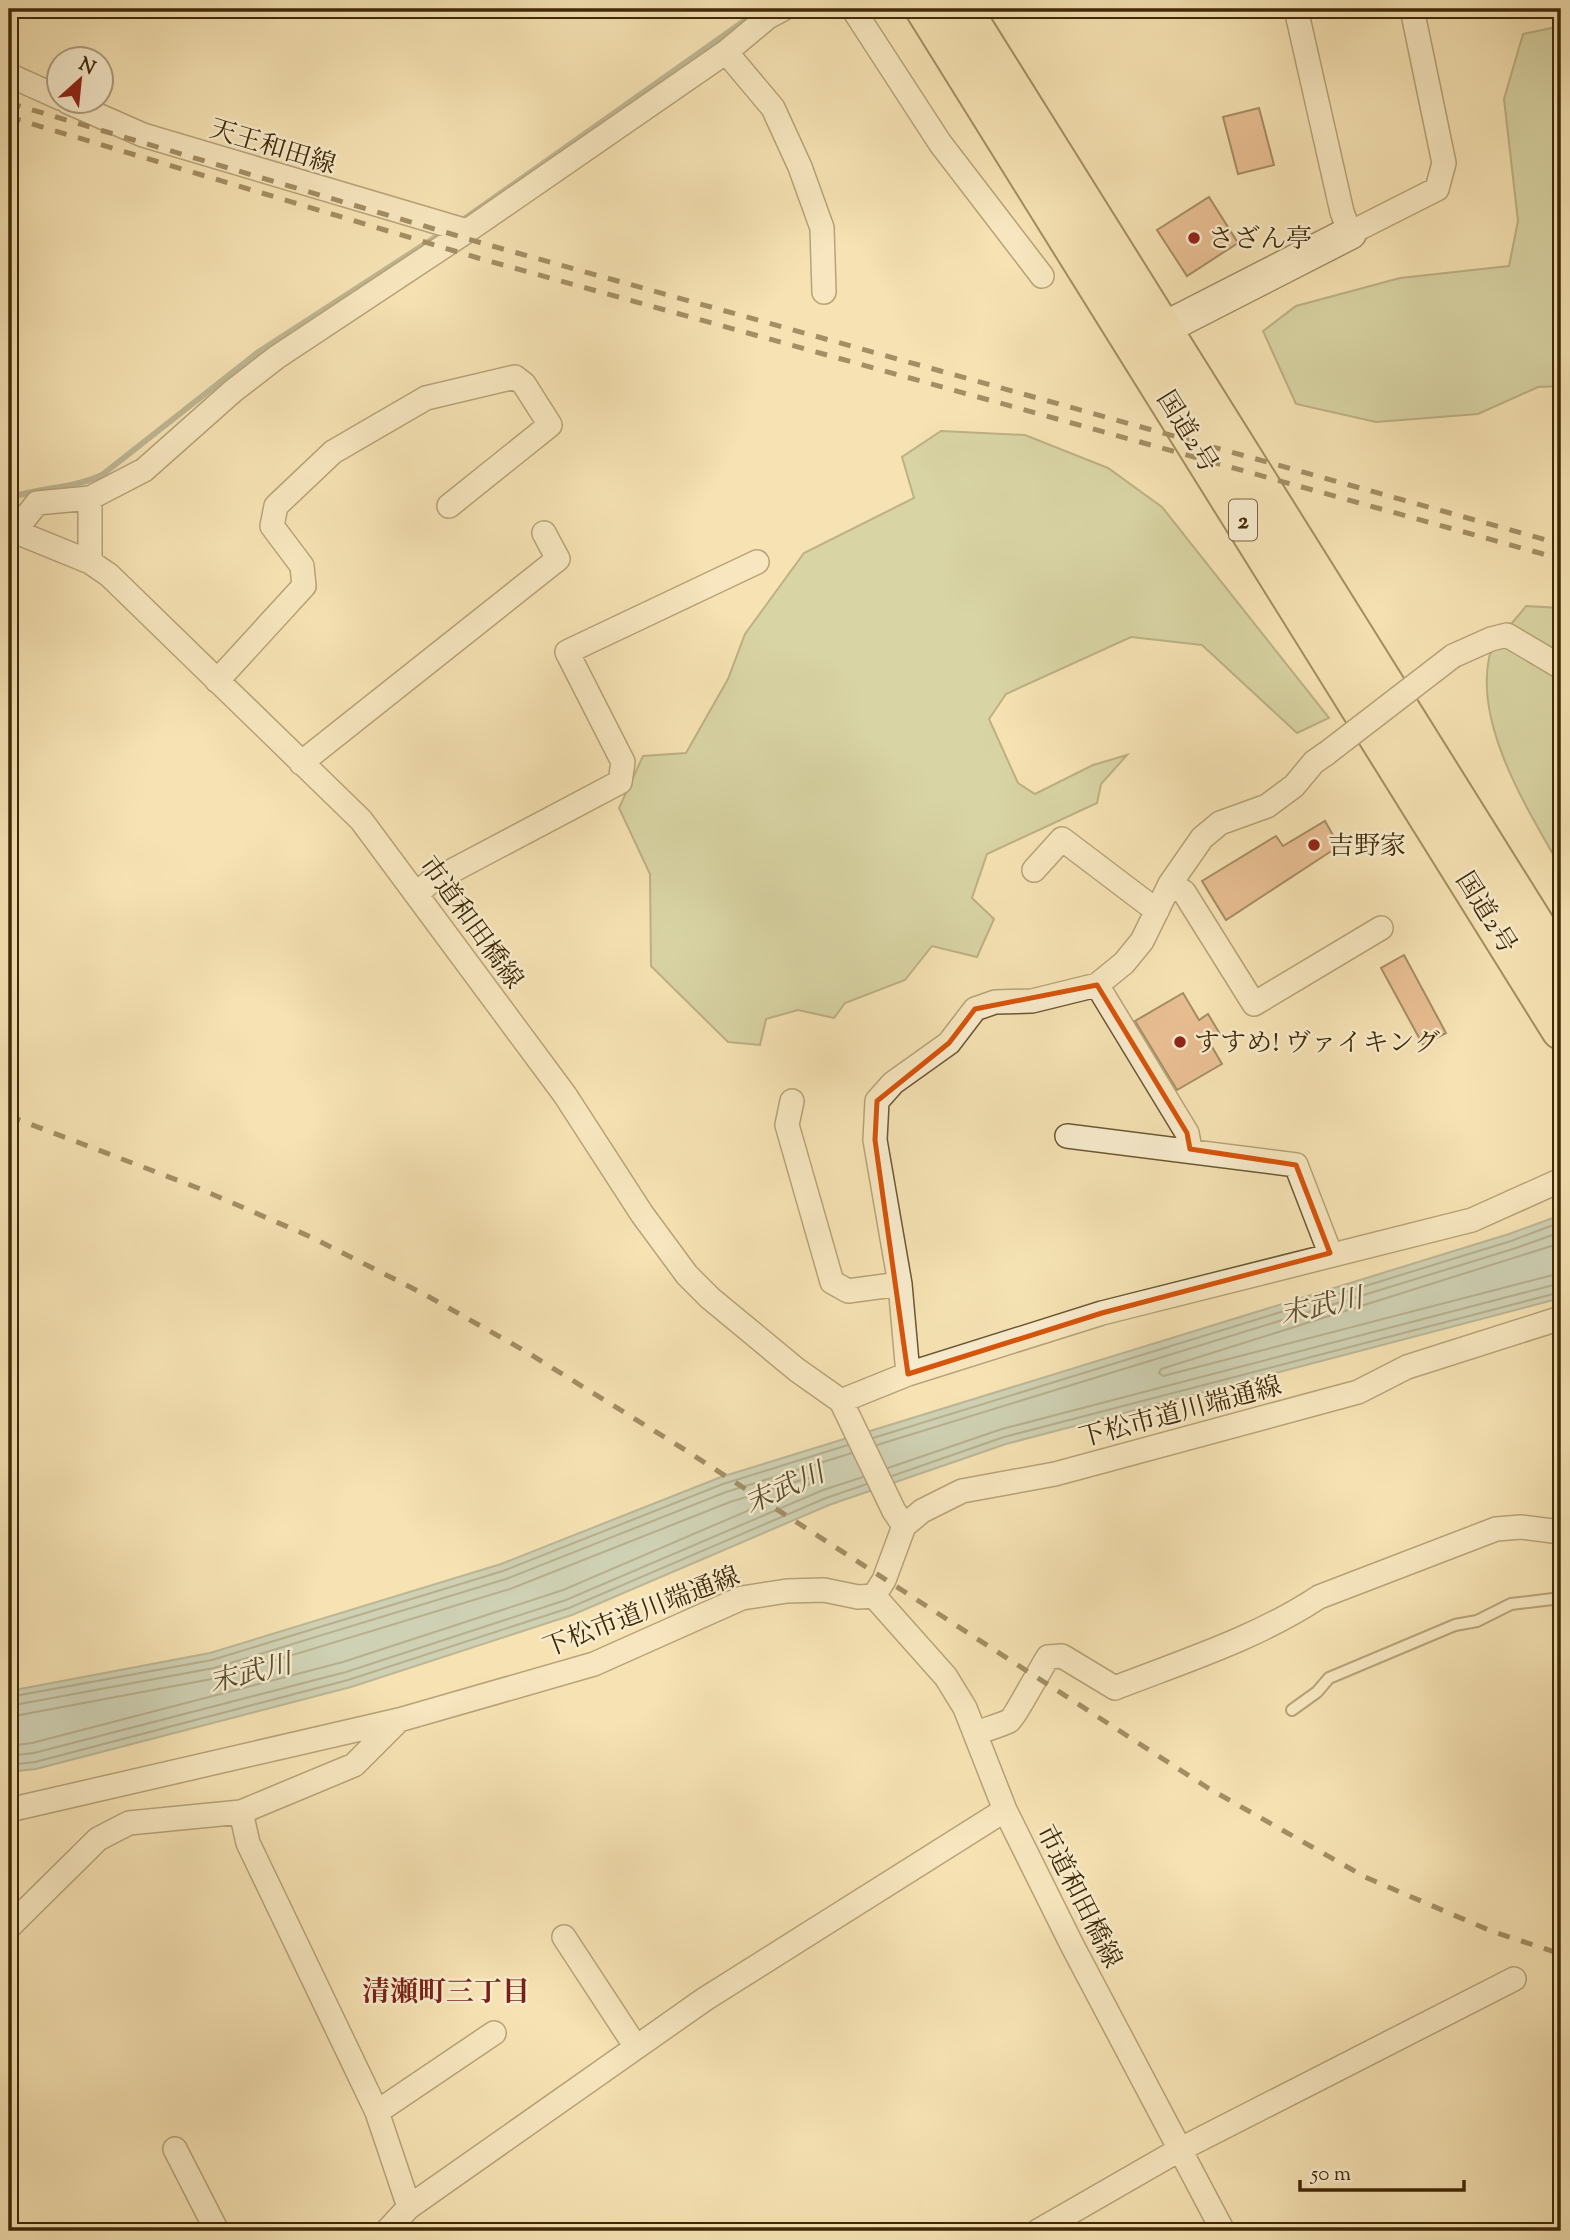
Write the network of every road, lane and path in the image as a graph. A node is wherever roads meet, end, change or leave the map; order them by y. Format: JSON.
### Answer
{"nodes":[{"id":1,"x":783,"y":9,"type":"edge"},
{"id":2,"x":853,"y":9,"type":"edge"},
{"id":3,"x":925,"y":9,"type":"edge"},
{"id":4,"x":962,"y":9,"type":"edge"},
{"id":5,"x":1296,"y":9,"type":"edge"},
{"id":6,"x":1412,"y":9,"type":"edge"},
{"id":7,"x":726,"y":52,"type":"junction"},
{"id":8,"x":9,"y":75,"type":"edge"},
{"id":9,"x":46,"y":92,"type":"edge"},
{"id":10,"x":100,"y":116,"type":"edge"},
{"id":11,"x":466,"y":231,"type":"junction"},
{"id":12,"x":1350,"y":233,"type":"junction"},
{"id":13,"x":1042,"y":276,"type":"dead end"},
{"id":14,"x":824,"y":292,"type":"dead end"},
{"id":15,"x":1148,"y":337,"type":"junction"},
{"id":16,"x":90,"y":498,"type":"junction"},
{"id":17,"x":449,"y":506,"type":"dead end"},
{"id":18,"x":12,"y":530,"type":"edge"},
{"id":19,"x":544,"y":533,"type":"dead end"},
{"id":20,"x":90,"y":562,"type":"junction"},
{"id":21,"x":757,"y":562,"type":"dead end"},
{"id":22,"x":1561,"y":667,"type":"edge"},
{"id":23,"x":217,"y":681,"type":"junction"},
{"id":24,"x":301,"y":762,"type":"junction"},
{"id":25,"x":1034,"y":870,"type":"dead end"},
{"id":26,"x":1170,"y":884,"type":"junction"},
{"id":27,"x":417,"y":894,"type":"junction"},
{"id":28,"x":1157,"y":911,"type":"junction"},
{"id":29,"x":1381,"y":928,"type":"dead end"},
{"id":30,"x":1561,"y":967,"type":"edge"},
{"id":31,"x":1097,"y":985,"type":"junction"},
{"id":32,"x":1561,"y":1030,"type":"edge"},
{"id":33,"x":792,"y":1101,"type":"dead end"},
{"id":34,"x":1067,"y":1136,"type":"dead end"},
{"id":35,"x":1190,"y":1149,"type":"junction"},
{"id":36,"x":1561,"y":1180,"type":"edge"},
{"id":37,"x":1330,"y":1253,"type":"junction"},
{"id":38,"x":900,"y":1284,"type":"junction"},
{"id":39,"x":1561,"y":1318,"type":"edge"},
{"id":40,"x":908,"y":1374,"type":"junction"},
{"id":41,"x":841,"y":1401,"type":"junction"},
{"id":42,"x":899,"y":1519,"type":"junction"},
{"id":43,"x":1561,"y":1532,"type":"edge"},
{"id":44,"x":874,"y":1596,"type":"junction"},
{"id":45,"x":1561,"y":1598,"type":"edge"},
{"id":46,"x":1292,"y":1710,"type":"dead end"},
{"id":47,"x":399,"y":1720,"type":"junction"},
{"id":48,"x":976,"y":1733,"type":"junction"},
{"id":49,"x":9,"y":1810,"type":"edge"},
{"id":50,"x":1005,"y":1810,"type":"junction"},
{"id":51,"x":241,"y":1812,"type":"junction"},
{"id":52,"x":9,"y":1927,"type":"edge"},
{"id":53,"x":564,"y":1937,"type":"dead end"},
{"id":54,"x":1514,"y":1979,"type":"dead end"},
{"id":55,"x":494,"y":2033,"type":"dead end"},
{"id":56,"x":636,"y":2047,"type":"junction"},
{"id":57,"x":377,"y":2112,"type":"junction"},
{"id":58,"x":175,"y":2149,"type":"dead end"},
{"id":59,"x":1179,"y":2150,"type":"junction"},
{"id":60,"x":409,"y":2207,"type":"junction"},
{"id":61,"x":218,"y":2231,"type":"edge"},
{"id":62,"x":387,"y":2231,"type":"edge"},
{"id":63,"x":1038,"y":2231,"type":"edge"},
{"id":64,"x":1223,"y":2231,"type":"edge"}],
"edges":[{"from":1,"to":7,"type":"street"},
{"from":2,"to":13,"type":"street"},
{"from":3,"to":15,"type":"highway","name":"国道2号","number":"2"},
{"from":4,"to":15,"type":"highway","name":"国道2号","number":"2"},
{"from":5,"to":12,"type":"street"},
{"from":6,"to":12,"type":"street"},
{"from":7,"to":11,"type":"street"},
{"from":7,"to":14,"type":"street"},
{"from":8,"to":9,"type":"street"},
{"from":10,"to":11,"type":"street","name":"天王和田線"},
{"from":11,"to":16,"type":"street"},
{"from":12,"to":15,"type":"street"},
{"from":15,"to":30,"type":"highway","name":"国道2号","number":"2"},
{"from":15,"to":32,"type":"highway","name":"国道2号","number":"2"},
{"from":16,"to":18,"type":"street"},
{"from":16,"to":20,"type":"street"},
{"from":17,"to":23,"type":"street"},
{"from":18,"to":20,"type":"street","name":"市道和田橋線"},
{"from":19,"to":24,"type":"street"},
{"from":20,"to":23,"type":"street","name":"市道和田橋線"},
{"from":21,"to":27,"type":"street"},
{"from":22,"to":26,"type":"street","bridge":true},
{"from":23,"to":24,"type":"street","name":"市道和田橋線"},
{"from":24,"to":27,"type":"street","name":"市道和田橋線"},
{"from":25,"to":28,"type":"street"},
{"from":26,"to":28,"type":"street"},
{"from":26,"to":29,"type":"street"},
{"from":27,"to":41,"type":"street","name":"市道和田橋線"},
{"from":28,"to":31,"type":"street"},
{"from":31,"to":35,"type":"street"},
{"from":31,"to":38,"type":"street"},
{"from":33,"to":38,"type":"street"},
{"from":34,"to":35,"type":"street"},
{"from":35,"to":37,"type":"street"},
{"from":36,"to":37,"type":"street"},
{"from":37,"to":40,"type":"street"},
{"from":38,"to":40,"type":"street"},
{"from":39,"to":42,"type":"street","name":"下松市道川端通線"},
{"from":40,"to":41,"type":"street"},
{"from":41,"to":42,"type":"street"},
{"from":42,"to":44,"type":"street"},
{"from":43,"to":48,"type":"street"},
{"from":44,"to":47,"type":"street","name":"下松市道川端通線"},
{"from":44,"to":48,"type":"street","name":"市道和田橋線"},
{"from":45,"to":46,"type":"lane"},
{"from":47,"to":49,"type":"street","name":"下松市道川端通線"},
{"from":47,"to":51,"type":"street"},
{"from":48,"to":50,"type":"street","name":"市道和田橋線"},
{"from":50,"to":56,"type":"street"},
{"from":50,"to":59,"type":"street","name":"市道和田橋線"},
{"from":51,"to":52,"type":"street"},
{"from":51,"to":57,"type":"street"},
{"from":53,"to":56,"type":"street"},
{"from":54,"to":59,"type":"street"},
{"from":55,"to":57,"type":"street"},
{"from":56,"to":60,"type":"street"},
{"from":57,"to":60,"type":"street"},
{"from":58,"to":61,"type":"street"},
{"from":59,"to":63,"type":"street"},
{"from":59,"to":64,"type":"street","name":"市道和田橋線"},
{"from":60,"to":62,"type":"street"}]}
